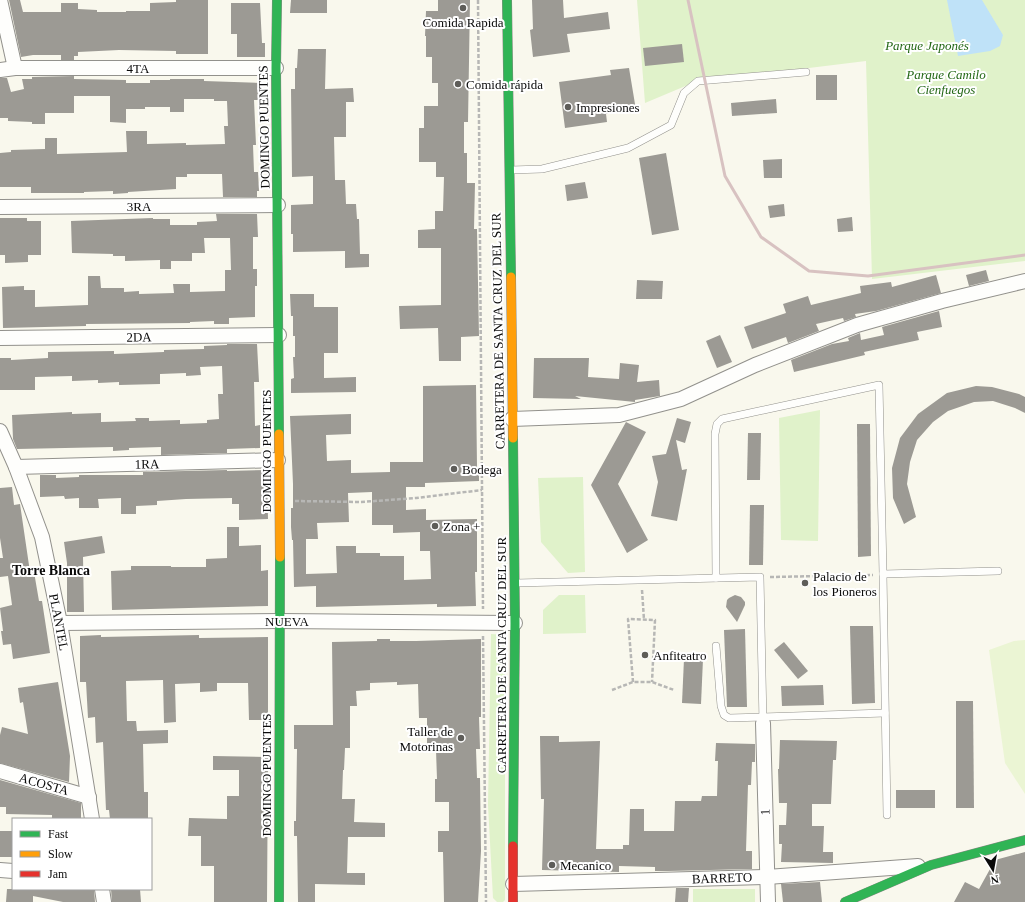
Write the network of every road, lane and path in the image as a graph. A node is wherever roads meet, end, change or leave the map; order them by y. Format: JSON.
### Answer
{"nodes":[{"id":1,"x":0,"y":0,"type":"edge"},
{"id":2,"x":277,"y":0,"type":"edge"},
{"id":3,"x":478,"y":0,"type":"edge"},
{"id":4,"x":507,"y":0,"type":"edge"},
{"id":5,"x":15,"y":68,"type":"junction"},
{"id":6,"x":276,"y":68,"type":"junction"},
{"id":7,"x":0,"y":70,"type":"edge"},
{"id":8,"x":806,"y":72,"type":"dead end"},
{"id":9,"x":509,"y":170,"type":"junction"},
{"id":10,"x":278,"y":204,"type":"junction"},
{"id":11,"x":0,"y":207,"type":"edge"},
{"id":12,"x":1025,"y":281,"type":"edge"},
{"id":13,"x":279,"y":335,"type":"junction"},
{"id":14,"x":0,"y":338,"type":"edge"},
{"id":15,"x":512,"y":419,"type":"junction"},
{"id":16,"x":0,"y":431,"type":"edge"},
{"id":17,"x":278,"y":460,"type":"junction"},
{"id":18,"x":16,"y":467,"type":"junction"},
{"id":19,"x":482,"y":490,"type":"junction"},
{"id":20,"x":279,"y":501,"type":"junction"},
{"id":21,"x":998,"y":571,"type":"dead end"},
{"id":22,"x":883,"y":574,"type":"junction"},
{"id":23,"x":760,"y":577,"type":"junction"},
{"id":24,"x":716,"y":578,"type":"junction"},
{"id":25,"x":642,"y":580,"type":"junction"},
{"id":26,"x":514,"y":584,"type":"junction"},
{"id":27,"x":644,"y":620,"type":"junction"},
{"id":28,"x":280,"y":621,"type":"junction"},
{"id":29,"x":60,"y":623,"type":"junction"},
{"id":30,"x":483,"y":623,"type":"junction"},
{"id":31,"x":515,"y":623,"type":"junction"},
{"id":32,"x":716,"y":646,"type":"dead end"},
{"id":33,"x":633,"y":682,"type":"junction"},
{"id":34,"x":652,"y":682,"type":"junction"},
{"id":35,"x":612,"y":690,"type":"dead end"},
{"id":36,"x":674,"y":690,"type":"dead end"},
{"id":37,"x":885,"y":713,"type":"junction"},
{"id":38,"x":763,"y":719,"type":"junction"},
{"id":39,"x":0,"y":771,"type":"edge"},
{"id":40,"x":89,"y":797,"type":"junction"},
{"id":41,"x":887,"y":815,"type":"dead end"},
{"id":42,"x":92,"y":818,"type":"edge"},
{"id":43,"x":1025,"y":840,"type":"edge"},
{"id":44,"x":931,"y":865,"type":"junction"},
{"id":45,"x":0,"y":870,"type":"edge"},
{"id":46,"x":12,"y":871,"type":"edge"},
{"id":47,"x":767,"y":877,"type":"junction"},
{"id":48,"x":513,"y":884,"type":"junction"},
{"id":49,"x":102,"y":890,"type":"edge"},
{"id":50,"x":104,"y":902,"type":"edge"},
{"id":51,"x":279,"y":902,"type":"edge"},
{"id":52,"x":486,"y":902,"type":"edge"},
{"id":53,"x":513,"y":902,"type":"edge"},
{"id":54,"x":768,"y":902,"type":"edge"},
{"id":55,"x":845,"y":902,"type":"edge"}],
"edges":[{"from":1,"to":5,"type":"street"},
{"from":2,"to":6,"type":"street","name":"DOMINGO PUENTES"},
{"from":3,"to":19,"type":"path"},
{"from":4,"to":9,"type":"street","name":"CARRETERA DE SANTA CRUZ DEL SUR"},
{"from":5,"to":6,"type":"street","name":"4TA"},
{"from":5,"to":7,"type":"street","name":"4TA"},
{"from":6,"to":10,"type":"street","name":"DOMINGO PUENTES"},
{"from":8,"to":9,"type":"lane"},
{"from":9,"to":15,"type":"street","name":"CARRETERA DE SANTA CRUZ DEL SUR"},
{"from":10,"to":11,"type":"street","name":"3RA"},
{"from":10,"to":13,"type":"street","name":"DOMINGO PUENTES"},
{"from":12,"to":15,"type":"street"},
{"from":13,"to":14,"type":"street","name":"2DA"},
{"from":13,"to":17,"type":"street","name":"DOMINGO PUENTES"},
{"from":15,"to":26,"type":"street","name":"CARRETERA DE SANTA CRUZ DEL SUR"},
{"from":16,"to":18,"type":"street","name":"PLANTEL"},
{"from":17,"to":18,"type":"street","name":"1RA"},
{"from":17,"to":20,"type":"street","name":"DOMINGO PUENTES"},
{"from":18,"to":29,"type":"street","name":"PLANTEL"},
{"from":19,"to":20,"type":"path"},
{"from":19,"to":30,"type":"path"},
{"from":20,"to":28,"type":"street","name":"DOMINGO PUENTES"},
{"from":21,"to":22,"type":"lane"},
{"from":22,"to":23,"type":"path"},
{"from":22,"to":24,"type":"lane"},
{"from":22,"to":37,"type":"lane"},
{"from":23,"to":24,"type":"lane"},
{"from":23,"to":38,"type":"lane"},
{"from":24,"to":25,"type":"lane"},
{"from":25,"to":26,"type":"lane"},
{"from":25,"to":27,"type":"path"},
{"from":26,"to":31,"type":"street","name":"CARRETERA DE SANTA CRUZ DEL SUR"},
{"from":27,"to":33,"type":"path"},
{"from":27,"to":34,"type":"path"},
{"from":28,"to":29,"type":"street","name":"NUEVA"},
{"from":28,"to":30,"type":"street","name":"NUEVA"},
{"from":28,"to":51,"type":"street","name":"DOMINGO PUENTES"},
{"from":29,"to":40,"type":"street","name":"PLANTEL"},
{"from":30,"to":31,"type":"street","name":"NUEVA"},
{"from":30,"to":52,"type":"path"},
{"from":31,"to":48,"type":"street","name":"CARRETERA DE SANTA CRUZ DEL SUR"},
{"from":32,"to":38,"type":"lane"},
{"from":33,"to":34,"type":"path"},
{"from":33,"to":35,"type":"path"},
{"from":34,"to":36,"type":"path"},
{"from":37,"to":38,"type":"lane"},
{"from":37,"to":41,"type":"lane"},
{"from":38,"to":47,"type":"street","name":"1"},
{"from":39,"to":40,"type":"street","name":"ACOSTA"},
{"from":40,"to":42,"type":"street","name":"PLANTEL"},
{"from":43,"to":44,"type":"street"},
{"from":44,"to":47,"type":"street","name":"BARRETO"},
{"from":44,"to":55,"type":"street"},
{"from":45,"to":46,"type":"street"},
{"from":47,"to":48,"type":"street","name":"BARRETO"},
{"from":47,"to":54,"type":"street","name":"1"},
{"from":48,"to":53,"type":"street","name":"CARRETERA DE SANTA CRUZ DEL SUR"},
{"from":49,"to":50,"type":"street"}]}
